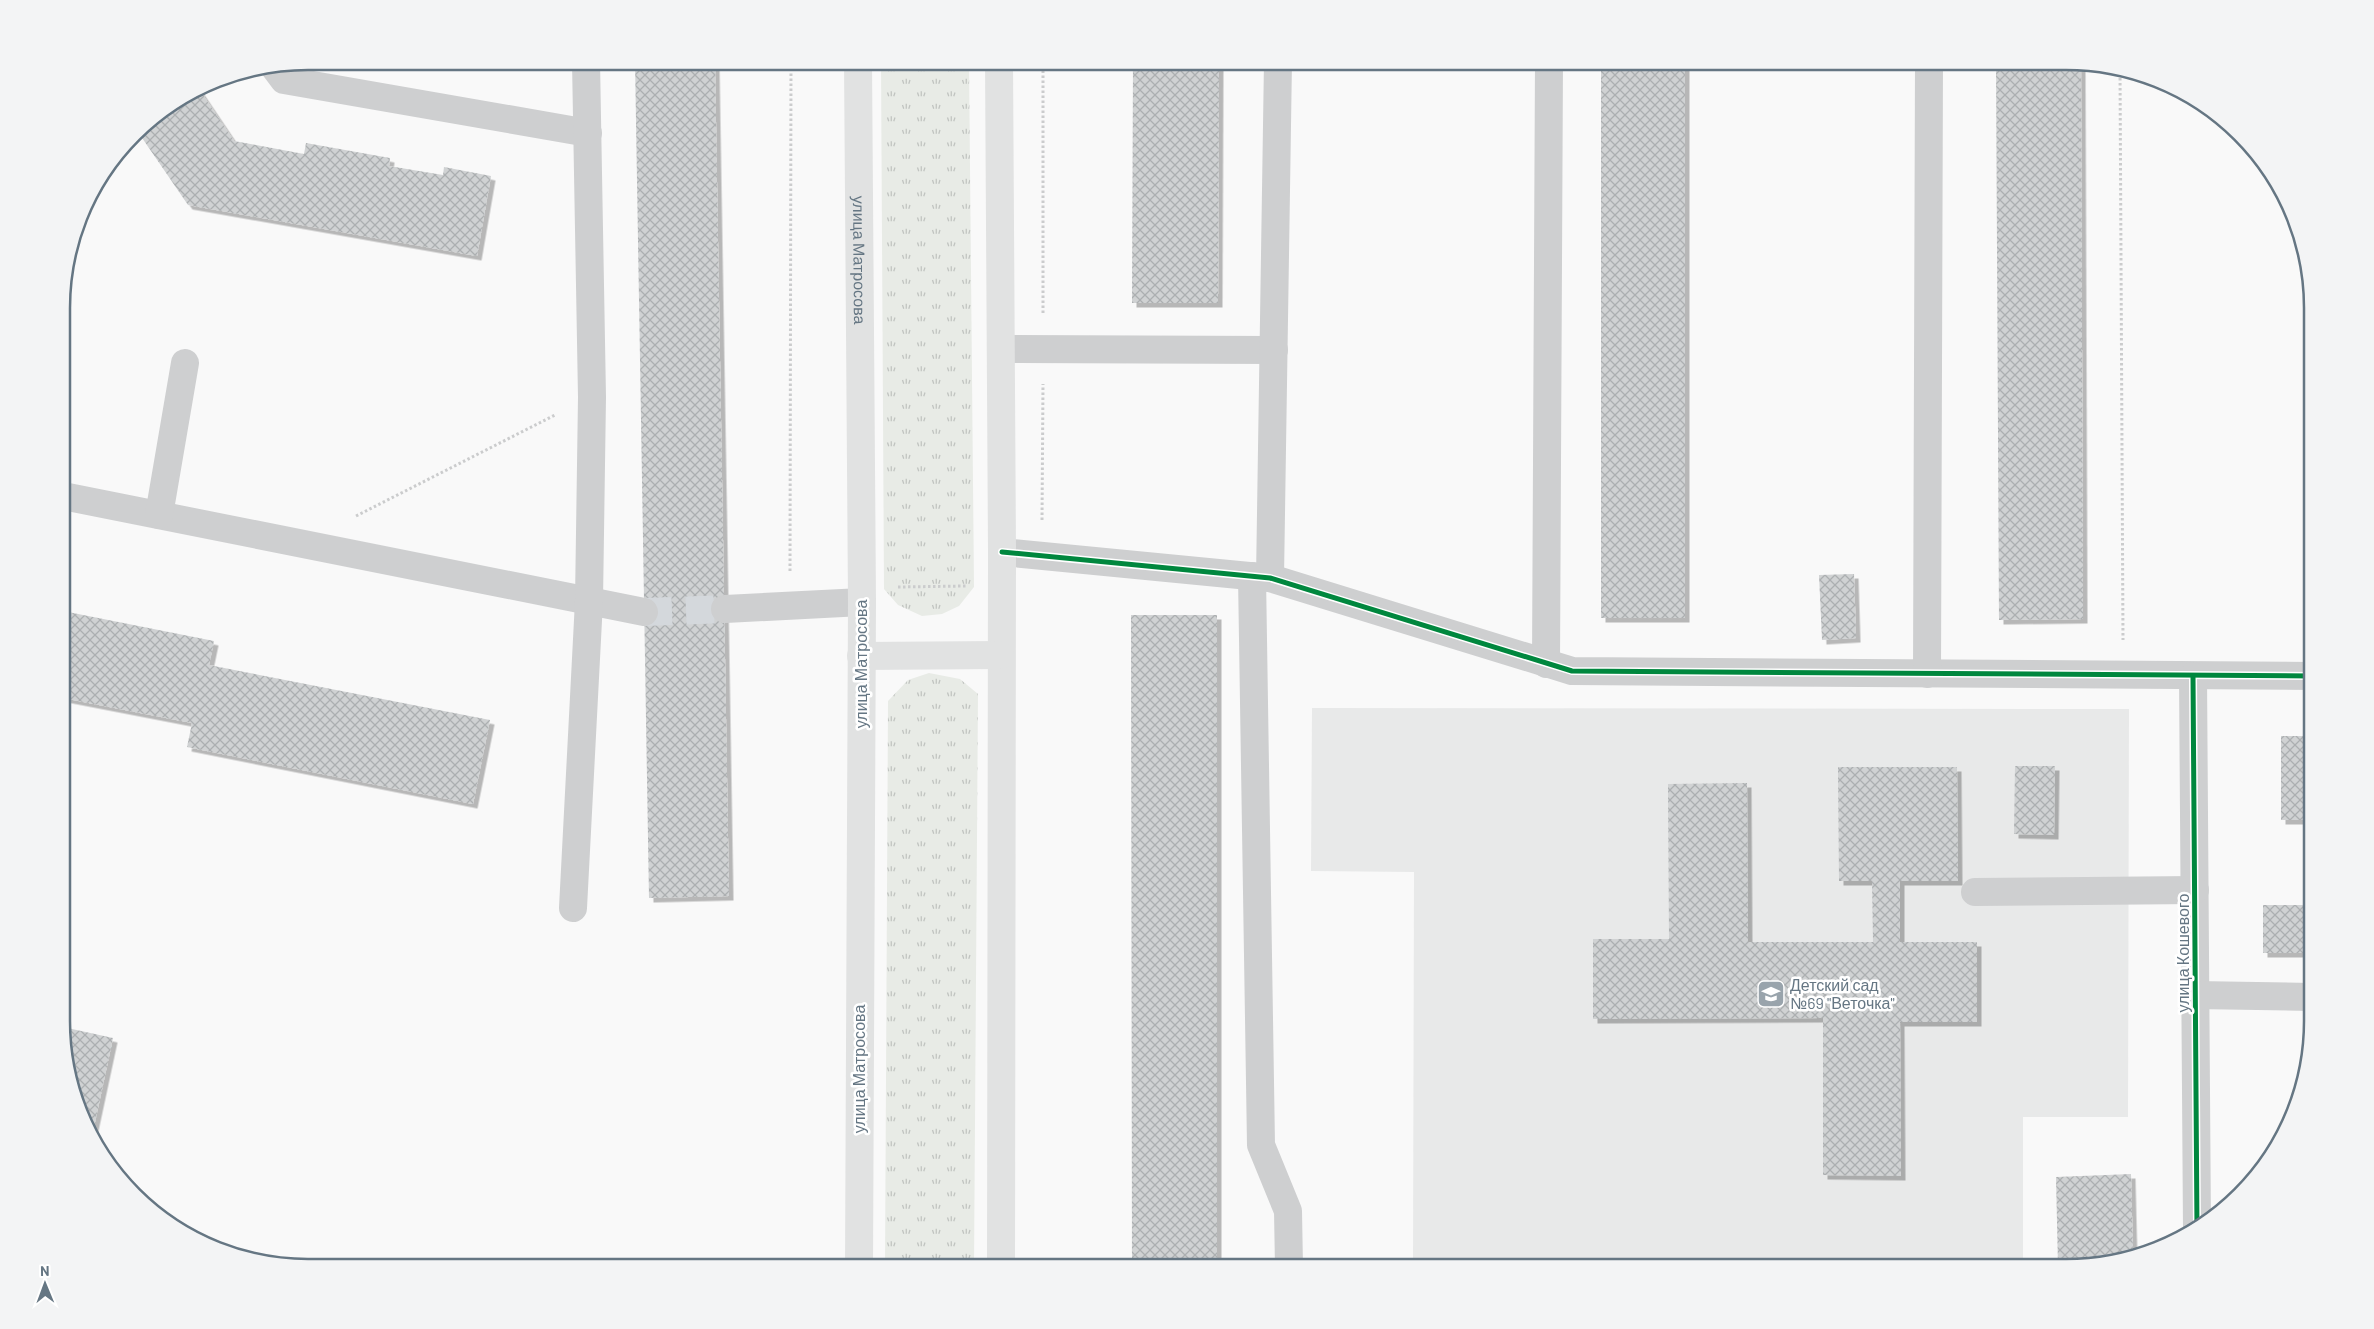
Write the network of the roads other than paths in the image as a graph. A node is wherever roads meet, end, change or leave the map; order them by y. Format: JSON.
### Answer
{"nodes":[{"id":1,"x":586,"y":70,"type":"edge"},
{"id":2,"x":858,"y":70,"type":"edge"},
{"id":3,"x":999,"y":70,"type":"edge"},
{"id":4,"x":1278,"y":70,"type":"edge"},
{"id":5,"x":1549,"y":70,"type":"edge"},
{"id":6,"x":1929,"y":70,"type":"edge"},
{"id":7,"x":278,"y":72,"type":"edge"},
{"id":8,"x":588,"y":133,"type":"junction"},
{"id":9,"x":1001,"y":349,"type":"junction"},
{"id":10,"x":1274,"y":350,"type":"junction"},
{"id":11,"x":185,"y":363,"type":"dead end"},
{"id":12,"x":70,"y":497,"type":"edge"},
{"id":13,"x":159,"y":515,"type":"junction"},
{"id":14,"x":1002,"y":552,"type":"junction"},
{"id":15,"x":1261,"y":577,"type":"junction"},
{"id":16,"x":862,"y":595,"type":"junction"},
{"id":17,"x":589,"y":601,"type":"junction"},
{"id":18,"x":725,"y":609,"type":"tunnel mouth"},
{"id":19,"x":644,"y":612,"type":"tunnel mouth"},
{"id":20,"x":1000,"y":654,"type":"junction"},
{"id":21,"x":861,"y":656,"type":"junction"},
{"id":22,"x":1546,"y":664,"type":"junction"},
{"id":23,"x":1927,"y":674,"type":"junction"},
{"id":24,"x":2193,"y":676,"type":"junction"},
{"id":25,"x":2304,"y":676,"type":"edge"},
{"id":26,"x":2195,"y":890,"type":"junction"},
{"id":27,"x":1975,"y":892,"type":"dead end"},
{"id":28,"x":573,"y":908,"type":"dead end"},
{"id":29,"x":2196,"y":996,"type":"junction"},
{"id":30,"x":2304,"y":997,"type":"edge"},
{"id":31,"x":2197,"y":1220,"type":"edge"},
{"id":32,"x":859,"y":1259,"type":"edge"},
{"id":33,"x":1001,"y":1259,"type":"edge"},
{"id":34,"x":1289,"y":1259,"type":"edge"}],
"edges":[{"from":1,"to":8,"type":"street"},
{"from":2,"to":16,"type":"main road","name":"улица Матросова"},
{"from":3,"to":9,"type":"main road"},
{"from":4,"to":10,"type":"street"},
{"from":5,"to":22,"type":"street"},
{"from":6,"to":23,"type":"street"},
{"from":7,"to":8,"type":"street"},
{"from":8,"to":17,"type":"street"},
{"from":9,"to":10,"type":"street"},
{"from":9,"to":14,"type":"main road"},
{"from":10,"to":15,"type":"street"},
{"from":11,"to":13,"type":"street"},
{"from":12,"to":13,"type":"street"},
{"from":13,"to":17,"type":"street"},
{"from":14,"to":15,"type":"street"},
{"from":14,"to":20,"type":"main road"},
{"from":15,"to":22,"type":"street"},
{"from":15,"to":34,"type":"street"},
{"from":16,"to":18,"type":"street"},
{"from":16,"to":21,"type":"main road","name":"улица Матросова"},
{"from":17,"to":19,"type":"street"},
{"from":17,"to":28,"type":"street"},
{"from":20,"to":21,"type":"main road"},
{"from":20,"to":33,"type":"main road"},
{"from":21,"to":32,"type":"main road","name":"улица Матросова"},
{"from":22,"to":23,"type":"street"},
{"from":23,"to":24,"type":"street"},
{"from":24,"to":25,"type":"street"},
{"from":24,"to":26,"type":"street","name":"улица Кошевого"},
{"from":26,"to":27,"type":"street"},
{"from":26,"to":29,"type":"street","name":"улица Кошевого"},
{"from":29,"to":30,"type":"street"},
{"from":29,"to":31,"type":"street","name":"улица Кошевого"}]}
